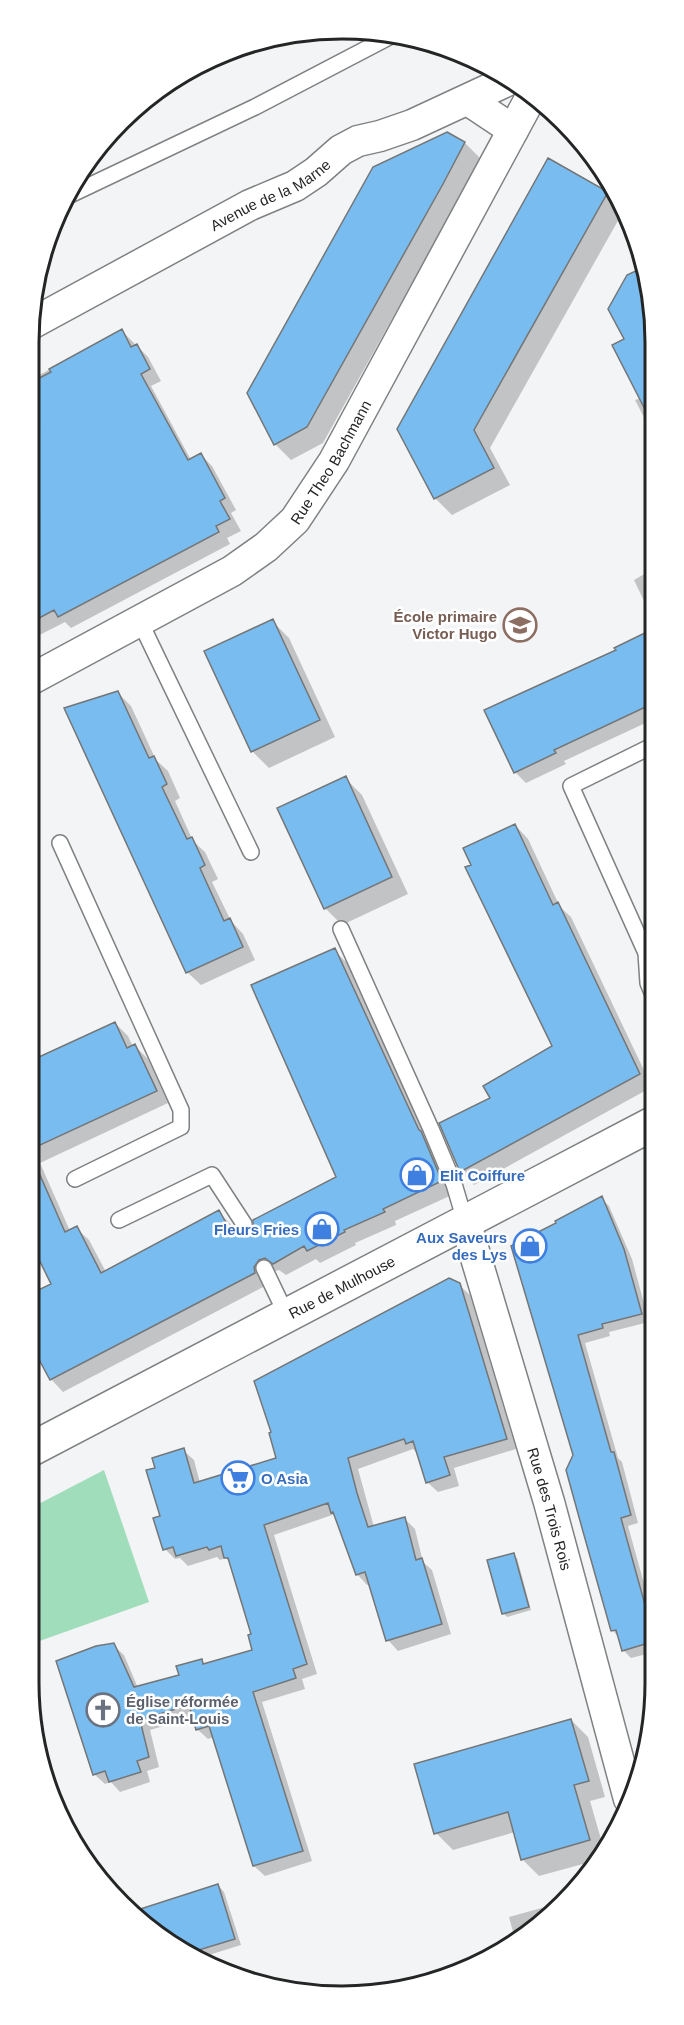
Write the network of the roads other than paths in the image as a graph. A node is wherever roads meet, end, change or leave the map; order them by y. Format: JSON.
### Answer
{"nodes":[{"id":1,"x":380,"y":42,"type":"edge"},
{"id":2,"x":501,"y":84,"type":"edge"},
{"id":3,"x":468,"y":100,"type":"junction"},
{"id":4,"x":528,"y":103,"type":"edge"},
{"id":5,"x":513,"y":130,"type":"junction"},
{"id":6,"x":80,"y":190,"type":"edge"},
{"id":7,"x":40,"y":319,"type":"edge"},
{"id":8,"x":141,"y":620,"type":"junction"},
{"id":9,"x":39,"y":675,"type":"edge"},
{"id":10,"x":645,"y":749,"type":"edge"},
{"id":11,"x":60,"y":843,"type":"dead end"},
{"id":12,"x":251,"y":852,"type":"dead end"},
{"id":13,"x":341,"y":929,"type":"dead end"},
{"id":14,"x":645,"y":951,"type":"edge"},
{"id":15,"x":645,"y":1128,"type":"edge"},
{"id":16,"x":75,"y":1179,"type":"dead end"},
{"id":17,"x":119,"y":1220,"type":"dead end"},
{"id":18,"x":465,"y":1221,"type":"junction"},
{"id":19,"x":244,"y":1224,"type":"dead end"},
{"id":20,"x":264,"y":1268,"type":"dead end"},
{"id":21,"x":287,"y":1316,"type":"junction"},
{"id":22,"x":39,"y":1445,"type":"edge"},
{"id":23,"x":626,"y":1788,"type":"edge"}],
"edges":[{"from":1,"to":6,"type":"lane"},
{"from":2,"to":3,"type":"street","name":"Avenue de la Marne"},
{"from":3,"to":5,"type":"street"},
{"from":3,"to":7,"type":"street","name":"Avenue de la Marne"},
{"from":4,"to":5,"type":"street","name":"Rue Theo Bachmann"},
{"from":5,"to":8,"type":"street","name":"Rue Theo Bachmann"},
{"from":8,"to":9,"type":"street","name":"Rue Theo Bachmann"},
{"from":8,"to":12,"type":"lane"},
{"from":10,"to":14,"type":"lane"},
{"from":11,"to":16,"type":"lane"},
{"from":13,"to":18,"type":"lane"},
{"from":15,"to":18,"type":"main road","name":"Rue de Mulhouse"},
{"from":17,"to":19,"type":"lane"},
{"from":18,"to":21,"type":"main road","name":"Rue de Mulhouse"},
{"from":18,"to":23,"type":"street","name":"Rue des Trois Rois"},
{"from":20,"to":21,"type":"lane"},
{"from":21,"to":22,"type":"main road","name":"Rue de Mulhouse"}]}
